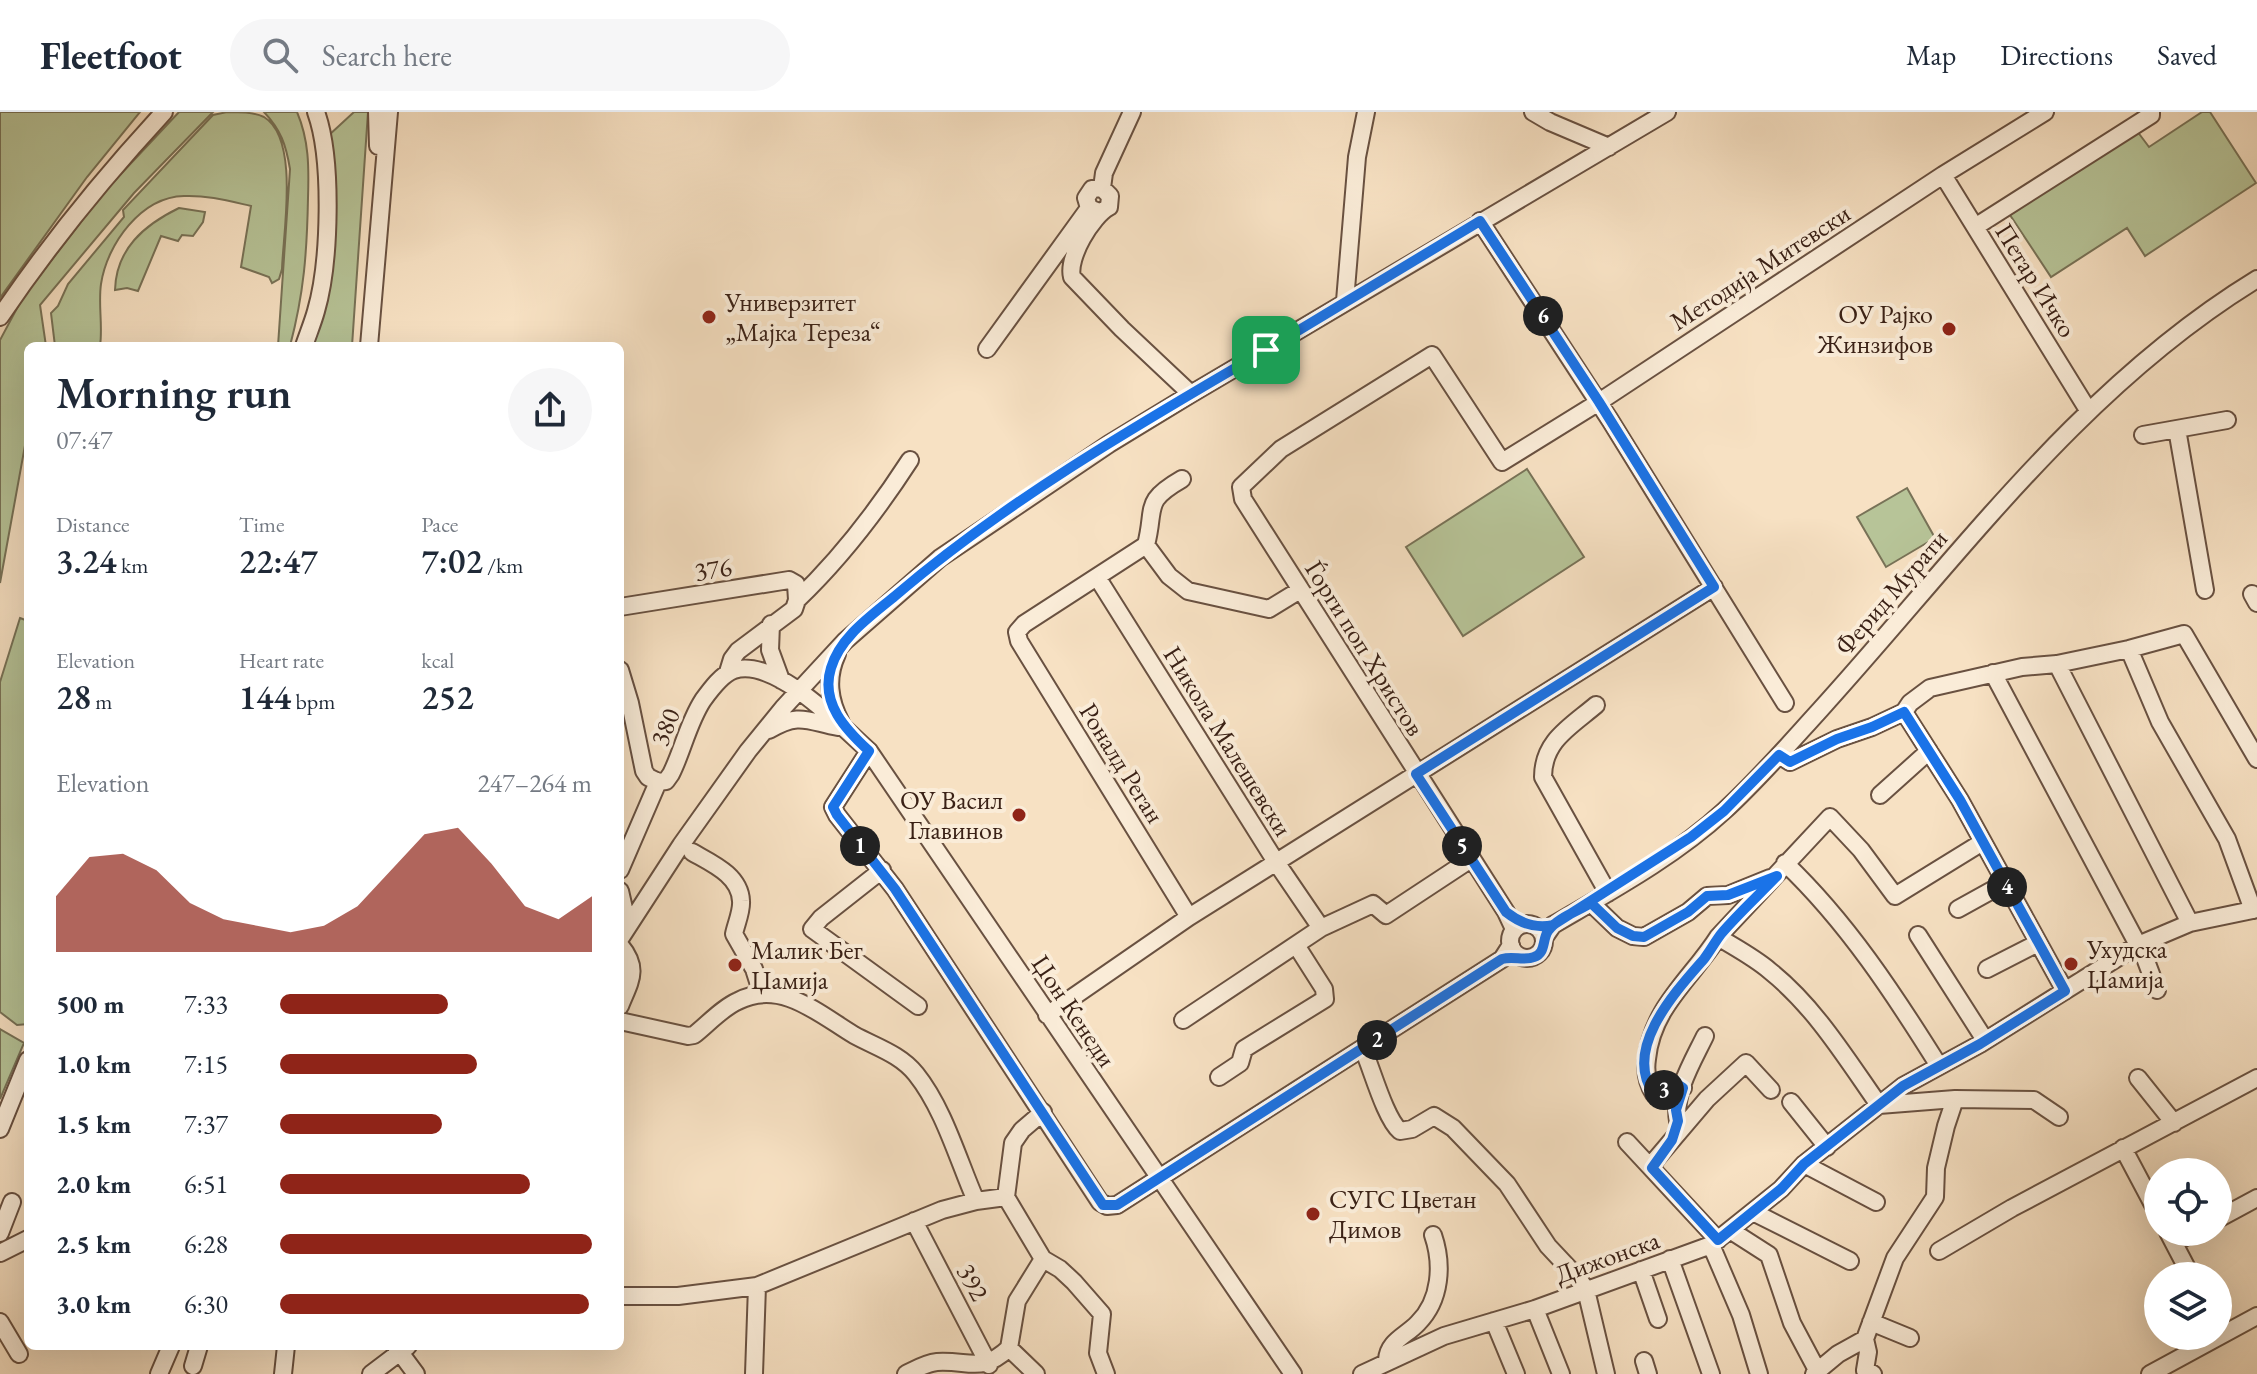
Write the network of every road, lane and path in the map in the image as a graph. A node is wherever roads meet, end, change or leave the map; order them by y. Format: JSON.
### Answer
{"nodes":[{"id":1,"x":164,"y":112,"type":"edge"},
{"id":2,"x":316,"y":112,"type":"edge"},
{"id":3,"x":377,"y":112,"type":"edge"},
{"id":4,"x":389,"y":112,"type":"edge"},
{"id":5,"x":1132,"y":112,"type":"edge"},
{"id":6,"x":1366,"y":112,"type":"edge"},
{"id":7,"x":1533,"y":112,"type":"edge"},
{"id":8,"x":1667,"y":112,"type":"edge"},
{"id":9,"x":2045,"y":112,"type":"edge"},
{"id":10,"x":2151,"y":112,"type":"edge"},
{"id":11,"x":1609,"y":147,"type":"junction"},
{"id":12,"x":1943,"y":175,"type":"junction"},
{"id":13,"x":382,"y":176,"type":"junction"},
{"id":14,"x":1094,"y":210,"type":"junction"},
{"id":15,"x":1480,"y":221,"type":"junction"},
{"id":16,"x":1975,"y":227,"type":"junction"},
{"id":17,"x":2257,"y":279,"type":"edge"},
{"id":18,"x":1345,"y":301,"type":"junction"},
{"id":19,"x":0,"y":317,"type":"edge"},
{"id":20,"x":305,"y":342,"type":"edge"},
{"id":21,"x":369,"y":342,"type":"edge"},
{"id":22,"x":987,"y":349,"type":"dead end"},
{"id":23,"x":1191,"y":394,"type":"junction"},
{"id":24,"x":1599,"y":402,"type":"junction"},
{"id":25,"x":2088,"y":410,"type":"junction"},
{"id":26,"x":2227,"y":420,"type":"dead end"},
{"id":27,"x":2177,"y":429,"type":"junction"},
{"id":28,"x":2143,"y":435,"type":"dead end"},
{"id":29,"x":910,"y":460,"type":"dead end"},
{"id":30,"x":1182,"y":479,"type":"dead end"},
{"id":31,"x":1241,"y":487,"type":"joint"},
{"id":32,"x":1146,"y":545,"type":"junction"},
{"id":33,"x":1097,"y":577,"type":"junction"},
{"id":34,"x":1714,"y":587,"type":"junction"},
{"id":35,"x":1300,"y":590,"type":"junction"},
{"id":36,"x":2205,"y":590,"type":"dead end"},
{"id":37,"x":797,"y":600,"type":"junction"},
{"id":38,"x":624,"y":606,"type":"edge"},
{"id":39,"x":771,"y":624,"type":"junction"},
{"id":40,"x":840,"y":647,"type":"junction"},
{"id":41,"x":2129,"y":649,"type":"junction"},
{"id":42,"x":2057,"y":664,"type":"junction"},
{"id":43,"x":728,"y":672,"type":"junction"},
{"id":44,"x":1993,"y":673,"type":"junction"},
{"id":45,"x":781,"y":680,"type":"junction"},
{"id":46,"x":624,"y":683,"type":"edge"},
{"id":47,"x":797,"y":691,"type":"junction"},
{"id":48,"x":1785,"y":703,"type":"dead end"},
{"id":49,"x":1596,"y":705,"type":"dead end"},
{"id":50,"x":1904,"y":712,"type":"junction"},
{"id":51,"x":843,"y":728,"type":"junction"},
{"id":52,"x":756,"y":740,"type":"junction"},
{"id":53,"x":869,"y":751,"type":"junction"},
{"id":54,"x":1929,"y":751,"type":"junction"},
{"id":55,"x":1779,"y":755,"type":"junction"},
{"id":56,"x":2257,"y":759,"type":"edge"},
{"id":57,"x":1416,"y":774,"type":"junction"},
{"id":58,"x":658,"y":782,"type":"junction"},
{"id":59,"x":1880,"y":795,"type":"dead end"},
{"id":60,"x":1981,"y":843,"type":"junction"},
{"id":61,"x":692,"y":852,"type":"dead end"},
{"id":62,"x":1471,"y":859,"type":"junction"},
{"id":63,"x":624,"y":861,"type":"edge"},
{"id":64,"x":1276,"y":862,"type":"junction"},
{"id":65,"x":1781,"y":869,"type":"junction"},
{"id":66,"x":882,"y":870,"type":"junction"},
{"id":67,"x":2005,"y":883,"type":"junction"},
{"id":68,"x":1608,"y":893,"type":"junction"},
{"id":69,"x":1591,"y":903,"type":"junction"},
{"id":70,"x":1958,"y":909,"type":"dead end"},
{"id":71,"x":2255,"y":909,"type":"edge"},
{"id":72,"x":1189,"y":917,"type":"junction"},
{"id":73,"x":2190,"y":923,"type":"junction"},
{"id":74,"x":1321,"y":928,"type":"junction"},
{"id":75,"x":624,"y":932,"type":"edge"},
{"id":76,"x":1918,"y":935,"type":"dead end"},
{"id":77,"x":1718,"y":937,"type":"junction"},
{"id":78,"x":1525,"y":938,"type":"junction"},
{"id":79,"x":2038,"y":943,"type":"junction"},
{"id":80,"x":1296,"y":945,"type":"junction"},
{"id":81,"x":624,"y":950,"type":"edge"},
{"id":82,"x":2142,"y":951,"type":"junction"},
{"id":83,"x":1987,"y":969,"type":"dead end"},
{"id":84,"x":2157,"y":990,"type":"dead end"},
{"id":85,"x":2065,"y":991,"type":"junction"},
{"id":86,"x":762,"y":994,"type":"junction"},
{"id":87,"x":624,"y":997,"type":"edge"},
{"id":88,"x":918,"y":1006,"type":"dead end"},
{"id":89,"x":1047,"y":1015,"type":"junction"},
{"id":90,"x":1183,"y":1020,"type":"dead end"},
{"id":91,"x":624,"y":1022,"type":"edge"},
{"id":92,"x":1705,"y":1036,"type":"dead end"},
{"id":93,"x":1985,"y":1040,"type":"junction"},
{"id":94,"x":1363,"y":1049,"type":"junction"},
{"id":95,"x":1939,"y":1066,"type":"junction"},
{"id":96,"x":24,"y":1070,"type":"edge"},
{"id":97,"x":1219,"y":1077,"type":"dead end"},
{"id":98,"x":2138,"y":1078,"type":"dead end"},
{"id":99,"x":2257,"y":1078,"type":"edge"},
{"id":100,"x":1683,"y":1088,"type":"junction"},
{"id":101,"x":1771,"y":1090,"type":"dead end"},
{"id":102,"x":1955,"y":1099,"type":"junction"},
{"id":103,"x":1791,"y":1102,"type":"dead end"},
{"id":104,"x":1691,"y":1105,"type":"dead end"},
{"id":105,"x":1879,"y":1105,"type":"junction"},
{"id":106,"x":1043,"y":1112,"type":"junction"},
{"id":107,"x":2059,"y":1117,"type":"dead end"},
{"id":108,"x":1678,"y":1121,"type":"junction"},
{"id":109,"x":2174,"y":1123,"type":"junction"},
{"id":110,"x":0,"y":1129,"type":"edge"},
{"id":111,"x":1672,"y":1140,"type":"junction"},
{"id":112,"x":1627,"y":1142,"type":"dead end"},
{"id":113,"x":1827,"y":1147,"type":"junction"},
{"id":114,"x":2123,"y":1148,"type":"junction"},
{"id":115,"x":1804,"y":1164,"type":"junction"},
{"id":116,"x":1652,"y":1168,"type":"junction"},
{"id":117,"x":1159,"y":1178,"type":"junction"},
{"id":118,"x":2144,"y":1188,"type":"edge"},
{"id":119,"x":1006,"y":1197,"type":"junction"},
{"id":120,"x":2257,"y":1198,"type":"edge"},
{"id":121,"x":976,"y":1201,"type":"junction"},
{"id":122,"x":12,"y":1202,"type":"dead end"},
{"id":123,"x":1876,"y":1202,"type":"dead end"},
{"id":124,"x":2232,"y":1211,"type":"edge"},
{"id":125,"x":1753,"y":1212,"type":"junction"},
{"id":126,"x":914,"y":1221,"type":"junction"},
{"id":127,"x":0,"y":1233,"type":"edge"},
{"id":128,"x":1433,"y":1235,"type":"dead end"},
{"id":129,"x":1720,"y":1238,"type":"junction"},
{"id":130,"x":24,"y":1241,"type":"edge"},
{"id":131,"x":1939,"y":1251,"type":"dead end"},
{"id":132,"x":0,"y":1253,"type":"edge"},
{"id":133,"x":1043,"y":1259,"type":"junction"},
{"id":134,"x":1670,"y":1259,"type":"junction"},
{"id":135,"x":1850,"y":1261,"type":"dead end"},
{"id":136,"x":1641,"y":1270,"type":"junction"},
{"id":137,"x":757,"y":1286,"type":"junction"},
{"id":138,"x":1586,"y":1290,"type":"junction"},
{"id":139,"x":624,"y":1296,"type":"edge"},
{"id":140,"x":1535,"y":1309,"type":"junction"},
{"id":141,"x":2257,"y":1316,"type":"edge"},
{"id":142,"x":1658,"y":1319,"type":"dead end"},
{"id":143,"x":1494,"y":1321,"type":"junction"},
{"id":144,"x":0,"y":1322,"type":"edge"},
{"id":145,"x":1871,"y":1322,"type":"junction"},
{"id":146,"x":2232,"y":1327,"type":"edge"},
{"id":147,"x":1910,"y":1338,"type":"dead end"},
{"id":148,"x":1865,"y":1339,"type":"junction"},
{"id":149,"x":1009,"y":1348,"type":"junction"},
{"id":150,"x":169,"y":1350,"type":"edge"},
{"id":151,"x":198,"y":1350,"type":"edge"},
{"id":152,"x":286,"y":1350,"type":"edge"},
{"id":153,"x":400,"y":1350,"type":"edge"},
{"id":154,"x":402,"y":1350,"type":"edge"},
{"id":155,"x":2190,"y":1350,"type":"edge"},
{"id":156,"x":19,"y":1354,"type":"dead end"},
{"id":157,"x":1387,"y":1360,"type":"junction"},
{"id":158,"x":989,"y":1365,"type":"junction"},
{"id":159,"x":193,"y":1366,"type":"dead end"},
{"id":160,"x":1815,"y":1372,"type":"edge"},
{"id":161,"x":159,"y":1374,"type":"edge"},
{"id":162,"x":283,"y":1374,"type":"edge"},
{"id":163,"x":371,"y":1374,"type":"edge"},
{"id":164,"x":416,"y":1374,"type":"edge"},
{"id":165,"x":754,"y":1374,"type":"edge"},
{"id":166,"x":906,"y":1374,"type":"edge"},
{"id":167,"x":1036,"y":1374,"type":"edge"},
{"id":168,"x":1106,"y":1374,"type":"edge"},
{"id":169,"x":1293,"y":1374,"type":"edge"},
{"id":170,"x":1362,"y":1374,"type":"edge"},
{"id":171,"x":1516,"y":1374,"type":"edge"},
{"id":172,"x":1561,"y":1374,"type":"edge"},
{"id":173,"x":1606,"y":1374,"type":"edge"},
{"id":174,"x":1711,"y":1374,"type":"edge"},
{"id":175,"x":1759,"y":1374,"type":"edge"},
{"id":176,"x":1873,"y":1374,"type":"edge"},
{"id":177,"x":2150,"y":1374,"type":"edge"}],
"edges":[{"from":1,"to":19,"type":"street"},
{"from":2,"to":20,"type":"street"},
{"from":3,"to":13,"type":"street"},
{"from":4,"to":13,"type":"street"},
{"from":5,"to":14,"type":"street"},
{"from":6,"to":18,"type":"street"},
{"from":7,"to":11,"type":"street"},
{"from":8,"to":11,"type":"street"},
{"from":9,"to":12,"type":"street","name":"Методија Митевски"},
{"from":10,"to":16,"type":"street"},
{"from":11,"to":15,"type":"street"},
{"from":12,"to":16,"type":"street","name":"Петар Ичко"},
{"from":12,"to":24,"type":"street","name":"Методија Митевски"},
{"from":13,"to":21,"type":"street"},
{"from":14,"to":22,"type":"street"},
{"from":14,"to":23,"type":"street"},
{"from":15,"to":18,"type":"street"},
{"from":15,"to":24,"type":"street"},
{"from":16,"to":25,"type":"street","name":"Петар Ичко"},
{"from":17,"to":25,"type":"street","name":"Ферид Мурати"},
{"from":18,"to":23,"type":"street"},
{"from":23,"to":40,"type":"street"},
{"from":24,"to":31,"type":"street","name":"Методија Митевски"},
{"from":24,"to":34,"type":"street"},
{"from":25,"to":55,"type":"street","name":"Ферид Мурати"},
{"from":26,"to":27,"type":"street"},
{"from":27,"to":28,"type":"street"},
{"from":27,"to":36,"type":"street"},
{"from":29,"to":37,"type":"street"},
{"from":30,"to":32,"type":"street"},
{"from":31,"to":35,"type":"street","name":"Ѓорги поп Христов"},
{"from":32,"to":33,"type":"street"},
{"from":32,"to":35,"type":"street"},
{"from":33,"to":64,"type":"street","name":"Никола Малешевски"},
{"from":33,"to":72,"type":"street","name":"Роналд Реган"},
{"from":34,"to":48,"type":"street"},
{"from":34,"to":57,"type":"street"},
{"from":35,"to":57,"type":"street","name":"Ѓорги поп Христов"},
{"from":37,"to":38,"type":"street","name":"376"},
{"from":37,"to":39,"type":"street"},
{"from":39,"to":43,"type":"street"},
{"from":39,"to":45,"type":"street"},
{"from":40,"to":47,"type":"street"},
{"from":40,"to":51,"type":"street"},
{"from":41,"to":42,"type":"street"},
{"from":41,"to":56,"type":"street"},
{"from":41,"to":71,"type":"street"},
{"from":42,"to":44,"type":"street"},
{"from":42,"to":73,"type":"street"},
{"from":43,"to":45,"type":"street"},
{"from":43,"to":58,"type":"street","name":"380"},
{"from":44,"to":50,"type":"street"},
{"from":44,"to":82,"type":"street"},
{"from":45,"to":47,"type":"street"},
{"from":46,"to":58,"type":"street"},
{"from":47,"to":51,"type":"street","name":"Џон Кенеди"},
{"from":47,"to":52,"type":"street"},
{"from":49,"to":68,"type":"street"},
{"from":50,"to":54,"type":"street"},
{"from":50,"to":55,"type":"street"},
{"from":51,"to":52,"type":"street"},
{"from":51,"to":53,"type":"street","name":"Џон Кенеди"},
{"from":52,"to":75,"type":"street"},
{"from":53,"to":66,"type":"street"},
{"from":53,"to":89,"type":"street","name":"Џон Кенеди"},
{"from":54,"to":59,"type":"street"},
{"from":54,"to":60,"type":"street"},
{"from":55,"to":68,"type":"street","name":"Ферид Мурати"},
{"from":57,"to":62,"type":"street","name":"Ѓорги поп Христов"},
{"from":57,"to":64,"type":"street"},
{"from":58,"to":63,"type":"street","name":"380"},
{"from":60,"to":65,"type":"street"},
{"from":60,"to":67,"type":"street"},
{"from":61,"to":86,"type":"street"},
{"from":62,"to":74,"type":"street"},
{"from":62,"to":78,"type":"street","name":"Ѓорги поп Христов"},
{"from":64,"to":72,"type":"street"},
{"from":64,"to":74,"type":"street","name":"Никола Малешевски"},
{"from":65,"to":69,"type":"street"},
{"from":65,"to":77,"type":"street"},
{"from":65,"to":95,"type":"street"},
{"from":66,"to":88,"type":"street"},
{"from":66,"to":106,"type":"street"},
{"from":67,"to":70,"type":"street"},
{"from":67,"to":79,"type":"street"},
{"from":68,"to":69,"type":"street","name":"Ферид Мурати"},
{"from":69,"to":78,"type":"street","name":"Ферид Мурати"},
{"from":71,"to":73,"type":"street","name":"Дижонска"},
{"from":72,"to":89,"type":"street"},
{"from":73,"to":82,"type":"street","name":"Дижонска"},
{"from":74,"to":80,"type":"street"},
{"from":76,"to":93,"type":"street"},
{"from":77,"to":100,"type":"street"},
{"from":77,"to":105,"type":"street"},
{"from":78,"to":94,"type":"street","name":"Ферид Мурати"},
{"from":79,"to":83,"type":"street"},
{"from":79,"to":85,"type":"street"},
{"from":80,"to":90,"type":"street"},
{"from":80,"to":97,"type":"street"},
{"from":81,"to":87,"type":"street"},
{"from":82,"to":84,"type":"street"},
{"from":82,"to":85,"type":"street","name":"Дижонска"},
{"from":85,"to":93,"type":"street","name":"Дижонска"},
{"from":86,"to":91,"type":"street"},
{"from":86,"to":121,"type":"street"},
{"from":89,"to":117,"type":"street","name":"Џон Кенеди"},
{"from":92,"to":100,"type":"street"},
{"from":93,"to":95,"type":"street","name":"Дижонска"},
{"from":94,"to":117,"type":"street","name":"Ферид Мурати"},
{"from":94,"to":138,"type":"street"},
{"from":95,"to":105,"type":"street","name":"Дижонска"},
{"from":96,"to":110,"type":"street"},
{"from":98,"to":109,"type":"street"},
{"from":99,"to":109,"type":"street"},
{"from":100,"to":108,"type":"street"},
{"from":101,"to":111,"type":"street"},
{"from":102,"to":105,"type":"street"},
{"from":102,"to":107,"type":"street"},
{"from":102,"to":145,"type":"street"},
{"from":103,"to":113,"type":"street"},
{"from":104,"to":108,"type":"street"},
{"from":105,"to":113,"type":"street","name":"Дижонска"},
{"from":106,"to":117,"type":"street","name":"Ферид Мурати"},
{"from":106,"to":119,"type":"street"},
{"from":108,"to":111,"type":"street"},
{"from":109,"to":114,"type":"street"},
{"from":111,"to":116,"type":"street"},
{"from":112,"to":116,"type":"street"},
{"from":113,"to":115,"type":"street","name":"Дижонска"},
{"from":114,"to":118,"type":"street"},
{"from":114,"to":131,"type":"street"},
{"from":115,"to":123,"type":"street"},
{"from":115,"to":125,"type":"street","name":"Дижонска"},
{"from":116,"to":129,"type":"street"},
{"from":117,"to":169,"type":"street","name":"Џон Кенеди"},
{"from":119,"to":121,"type":"street"},
{"from":119,"to":133,"type":"street"},
{"from":120,"to":124,"type":"street"},
{"from":121,"to":126,"type":"street"},
{"from":122,"to":127,"type":"street"},
{"from":125,"to":129,"type":"street","name":"Дижонска"},
{"from":125,"to":135,"type":"street"},
{"from":126,"to":137,"type":"street"},
{"from":126,"to":158,"type":"street","name":"392"},
{"from":128,"to":157,"type":"street"},
{"from":129,"to":134,"type":"street","name":"Дижонска"},
{"from":129,"to":160,"type":"street"},
{"from":129,"to":175,"type":"street"},
{"from":130,"to":132,"type":"street"},
{"from":133,"to":149,"type":"street"},
{"from":133,"to":168,"type":"street"},
{"from":134,"to":136,"type":"street","name":"Дижонска"},
{"from":134,"to":174,"type":"street"},
{"from":136,"to":138,"type":"street","name":"Дижонска"},
{"from":136,"to":142,"type":"street"},
{"from":137,"to":139,"type":"street"},
{"from":137,"to":165,"type":"street"},
{"from":138,"to":140,"type":"street","name":"Дижонска"},
{"from":138,"to":173,"type":"street"},
{"from":140,"to":143,"type":"street","name":"Дижонска"},
{"from":140,"to":172,"type":"street"},
{"from":141,"to":146,"type":"street"},
{"from":143,"to":157,"type":"street","name":"Дижонска"},
{"from":143,"to":171,"type":"street"},
{"from":144,"to":156,"type":"street"},
{"from":145,"to":147,"type":"street"},
{"from":145,"to":148,"type":"street"},
{"from":148,"to":160,"type":"street"},
{"from":148,"to":176,"type":"street"},
{"from":149,"to":158,"type":"street"},
{"from":149,"to":167,"type":"street"},
{"from":150,"to":161,"type":"street"},
{"from":151,"to":159,"type":"street"},
{"from":152,"to":162,"type":"street"},
{"from":153,"to":163,"type":"street"},
{"from":154,"to":164,"type":"street"},
{"from":155,"to":177,"type":"street"},
{"from":157,"to":170,"type":"street","name":"Дижонска"},
{"from":158,"to":166,"type":"street"}]}
